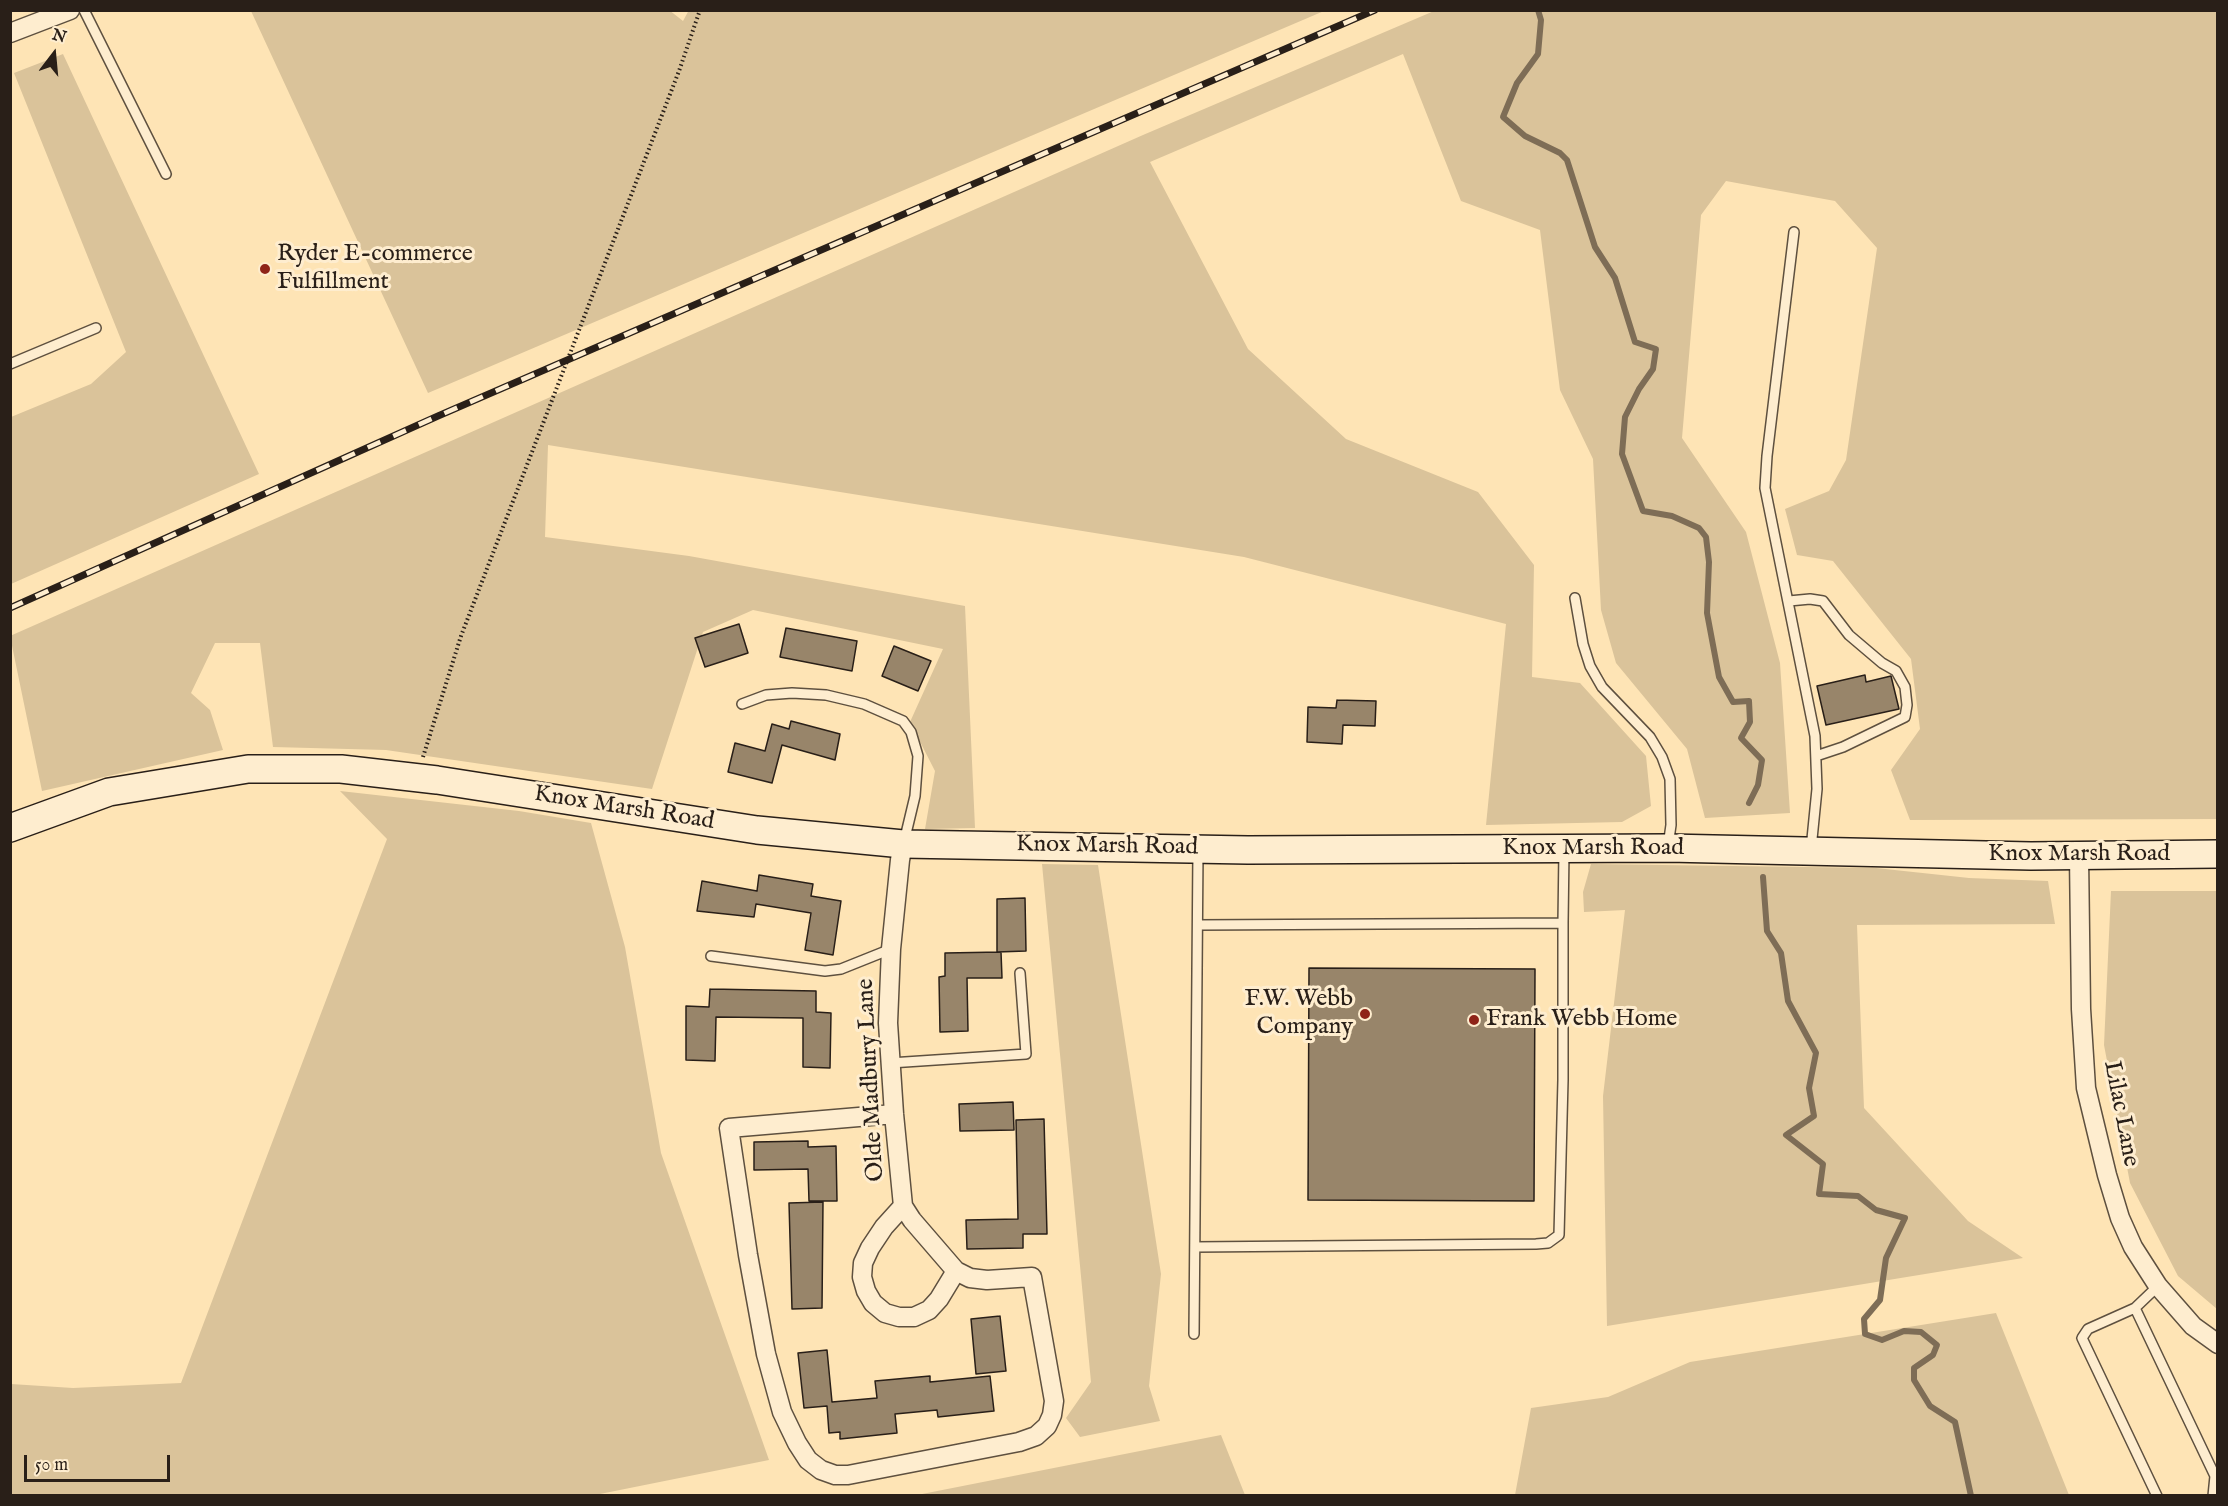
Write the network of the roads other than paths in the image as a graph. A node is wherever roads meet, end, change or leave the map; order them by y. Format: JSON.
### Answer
{"nodes":[{"id":1,"x":70,"y":10,"type":"edge"},
{"id":2,"x":84,"y":10,"type":"edge"},
{"id":3,"x":10,"y":33,"type":"edge"},
{"id":4,"x":166,"y":174,"type":"dead end"},
{"id":5,"x":1794,"y":232,"type":"dead end"},
{"id":6,"x":96,"y":328,"type":"dead end"},
{"id":7,"x":10,"y":364,"type":"edge"},
{"id":8,"x":1575,"y":598,"type":"dead end"},
{"id":9,"x":1789,"y":601,"type":"junction"},
{"id":10,"x":742,"y":704,"type":"dead end"},
{"id":11,"x":1816,"y":756,"type":"junction"},
{"id":12,"x":10,"y":828,"type":"edge"},
{"id":13,"x":903,"y":844,"type":"junction"},
{"id":14,"x":1668,"y":848,"type":"junction"},
{"id":15,"x":1198,"y":849,"type":"junction"},
{"id":16,"x":1564,"y":849,"type":"junction"},
{"id":17,"x":1811,"y":851,"type":"junction"},
{"id":18,"x":2217,"y":854,"type":"edge"},
{"id":19,"x":2079,"y":856,"type":"junction"},
{"id":20,"x":1563,"y":923,"type":"junction"},
{"id":21,"x":1198,"y":925,"type":"junction"},
{"id":22,"x":891,"y":949,"type":"junction"},
{"id":23,"x":711,"y":956,"type":"dead end"},
{"id":24,"x":1020,"y":973,"type":"dead end"},
{"id":25,"x":890,"y":1064,"type":"junction"},
{"id":26,"x":894,"y":1114,"type":"junction"},
{"id":27,"x":903,"y":1206,"type":"junction"},
{"id":28,"x":1196,"y":1247,"type":"junction"},
{"id":29,"x":956,"y":1271,"type":"junction"},
{"id":30,"x":2158,"y":1286,"type":"junction"},
{"id":31,"x":2135,"y":1308,"type":"junction"},
{"id":32,"x":1194,"y":1334,"type":"dead end"},
{"id":33,"x":2217,"y":1344,"type":"edge"},
{"id":34,"x":2157,"y":1496,"type":"edge"},
{"id":35,"x":2213,"y":1496,"type":"edge"}],
"edges":[{"from":1,"to":3,"type":"street"},
{"from":2,"to":4,"type":"lane"},
{"from":5,"to":9,"type":"lane"},
{"from":6,"to":7,"type":"lane"},
{"from":8,"to":14,"type":"lane"},
{"from":9,"to":11,"type":"lane"},
{"from":9,"to":11,"type":"lane"},
{"from":10,"to":13,"type":"lane"},
{"from":11,"to":17,"type":"lane"},
{"from":12,"to":13,"type":"main road","name":"Knox Marsh Road"},
{"from":13,"to":15,"type":"main road","name":"Knox Marsh Road"},
{"from":13,"to":22,"type":"street","name":"Olde Madbury Lane"},
{"from":14,"to":16,"type":"main road","name":"Knox Marsh Road"},
{"from":14,"to":17,"type":"main road","name":"Knox Marsh Road"},
{"from":15,"to":16,"type":"main road","name":"Knox Marsh Road"},
{"from":15,"to":21,"type":"lane"},
{"from":16,"to":20,"type":"lane"},
{"from":17,"to":19,"type":"main road","name":"Knox Marsh Road"},
{"from":18,"to":19,"type":"main road","name":"Knox Marsh Road"},
{"from":19,"to":30,"type":"street","name":"Lilac Lane"},
{"from":20,"to":21,"type":"lane"},
{"from":20,"to":28,"type":"lane"},
{"from":21,"to":28,"type":"lane"},
{"from":22,"to":23,"type":"lane"},
{"from":22,"to":25,"type":"street","name":"Olde Madbury Lane"},
{"from":24,"to":25,"type":"lane"},
{"from":25,"to":26,"type":"street","name":"Olde Madbury Lane"},
{"from":26,"to":27,"type":"street","name":"Olde Madbury Lane"},
{"from":26,"to":29,"type":"street"},
{"from":27,"to":29,"type":"street","name":"Olde Madbury Lane"},
{"from":27,"to":29,"type":"street","name":"Olde Madbury Lane"},
{"from":28,"to":32,"type":"lane"},
{"from":30,"to":31,"type":"lane"},
{"from":30,"to":33,"type":"street","name":"Lilac Lane"},
{"from":31,"to":34,"type":"lane"},
{"from":31,"to":35,"type":"lane"}]}
